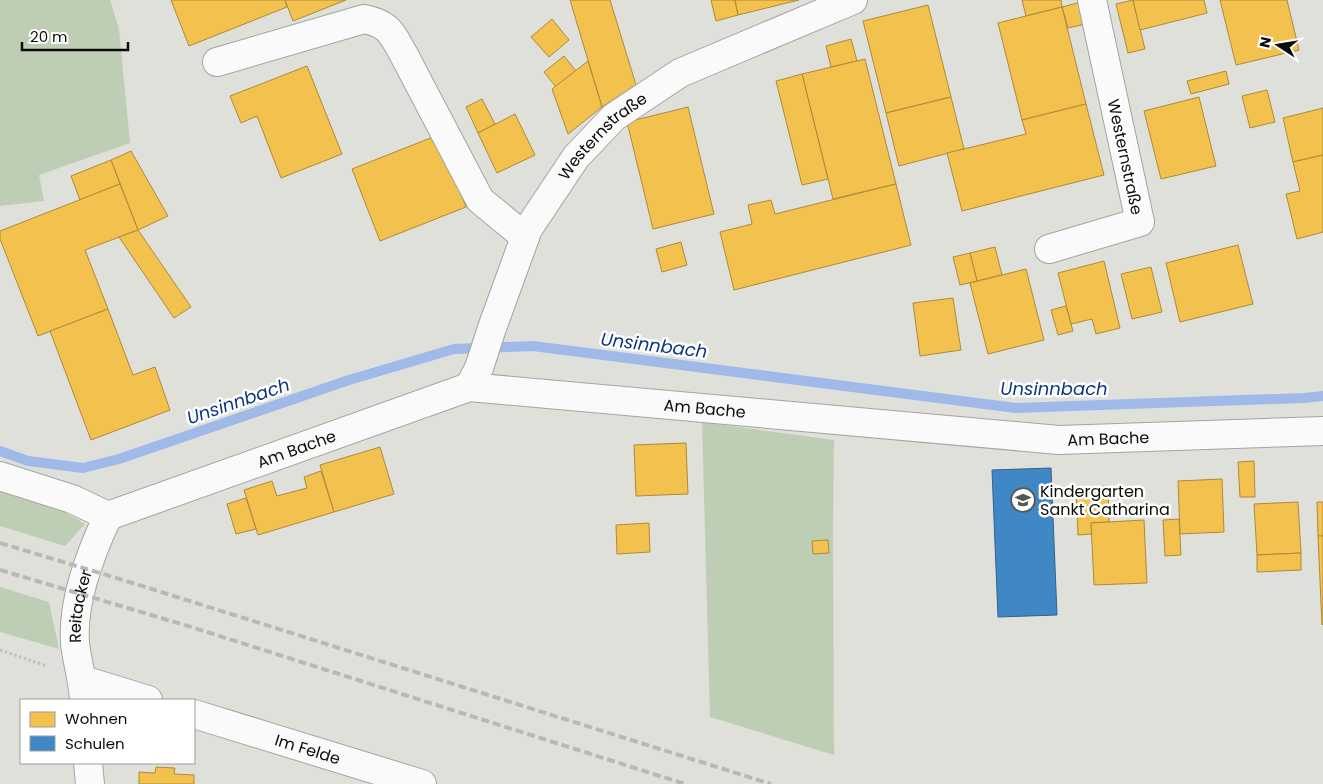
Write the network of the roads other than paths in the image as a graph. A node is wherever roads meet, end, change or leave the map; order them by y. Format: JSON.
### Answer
{"nodes":[{"id":1,"x":853,"y":0,"type":"edge"},
{"id":2,"x":1092,"y":0,"type":"edge"},
{"id":3,"x":217,"y":62,"type":"dead end"},
{"id":4,"x":525,"y":237,"type":"junction"},
{"id":5,"x":1048,"y":249,"type":"dead end"},
{"id":6,"x":474,"y":378,"type":"junction"},
{"id":7,"x":1323,"y":431,"type":"edge"},
{"id":8,"x":0,"y":476,"type":"edge"},
{"id":9,"x":108,"y":516,"type":"junction"},
{"id":10,"x":84,"y":690,"type":"edge"},
{"id":11,"x":142,"y":699,"type":"edge"},
{"id":12,"x":195,"y":714,"type":"edge"},
{"id":13,"x":88,"y":764,"type":"edge"},
{"id":14,"x":90,"y":784,"type":"edge"},
{"id":15,"x":422,"y":784,"type":"edge"}],
"edges":[{"from":1,"to":4,"type":"street","name":"Westernstraße"},
{"from":2,"to":5,"type":"street","name":"Westernstraße"},
{"from":3,"to":4,"type":"street"},
{"from":4,"to":6,"type":"street","name":"Westernstraße"},
{"from":6,"to":7,"type":"street","name":"Am Bache"},
{"from":6,"to":9,"type":"street","name":"Am Bache"},
{"from":8,"to":9,"type":"street"},
{"from":9,"to":10,"type":"street","name":"Reitacker"},
{"from":10,"to":11,"type":"street"},
{"from":12,"to":15,"type":"street","name":"Im Felde"},
{"from":13,"to":14,"type":"street"}]}
